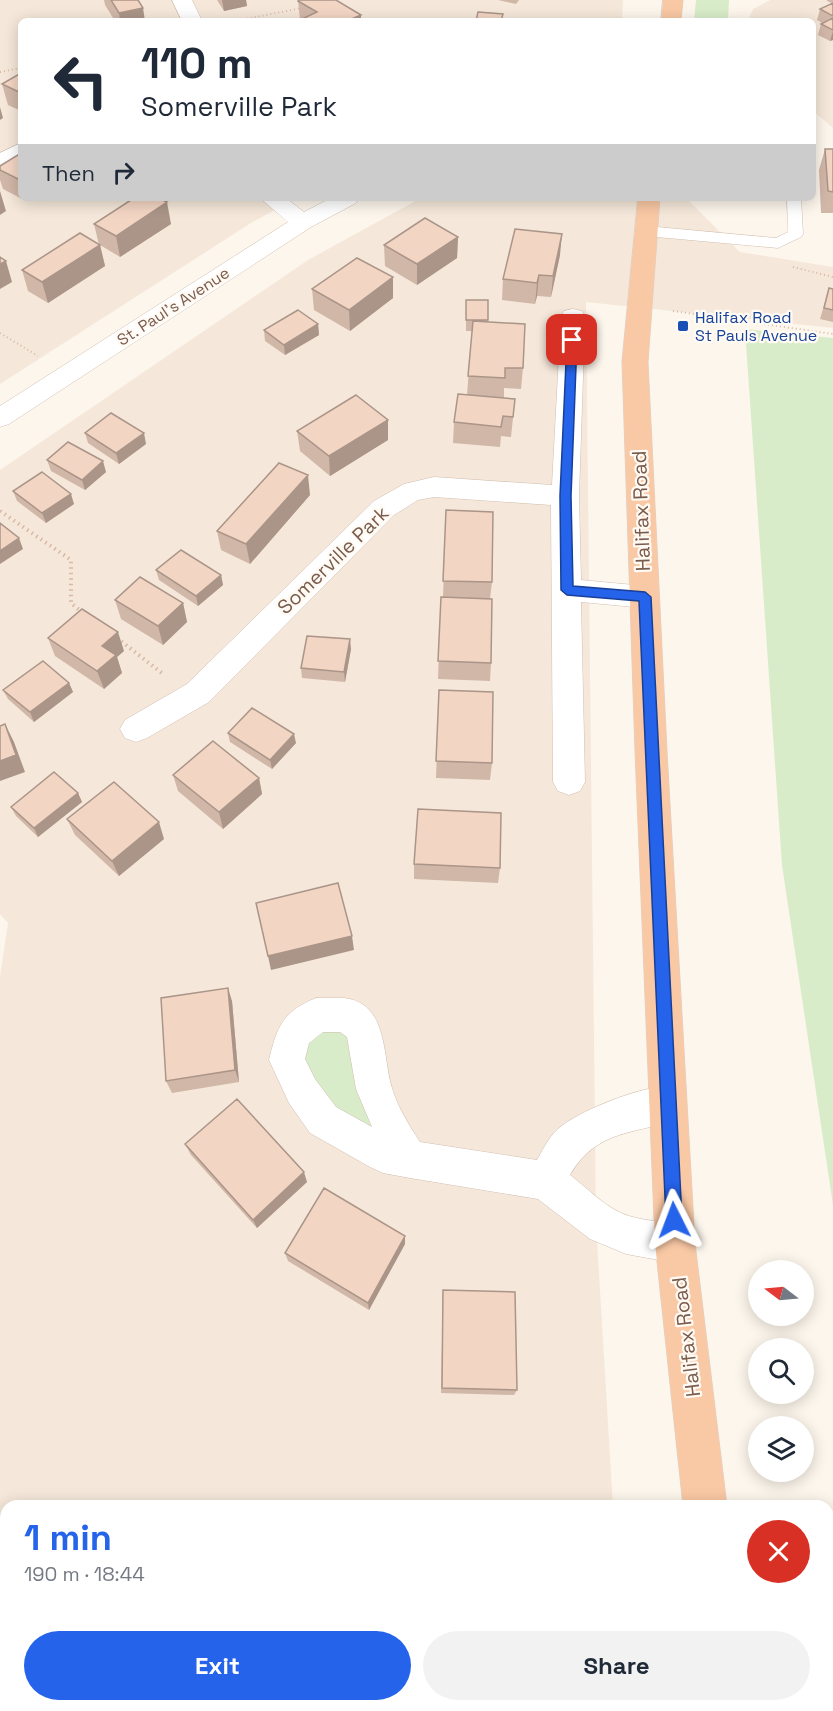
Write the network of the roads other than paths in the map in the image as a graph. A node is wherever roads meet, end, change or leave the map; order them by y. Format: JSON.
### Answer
{"nodes":[{"id":1,"x":182,"y":0,"type":"edge"},
{"id":2,"x":673,"y":0,"type":"edge"},
{"id":3,"x":191,"y":18,"type":"edge"},
{"id":4,"x":671,"y":18,"type":"edge"},
{"id":5,"x":18,"y":152,"type":"edge"},
{"id":6,"x":0,"y":163,"type":"edge"},
{"id":7,"x":275,"y":201,"type":"edge"},
{"id":8,"x":342,"y":201,"type":"edge"},
{"id":9,"x":649,"y":201,"type":"edge"},
{"id":10,"x":794,"y":201,"type":"edge"},
{"id":11,"x":303,"y":222,"type":"junction"},
{"id":12,"x":646,"y":231,"type":"junction"},
{"id":13,"x":573,"y":318,"type":"dead end"},
{"id":14,"x":4,"y":410,"type":"edge"},
{"id":15,"x":565,"y":496,"type":"junction"},
{"id":16,"x":567,"y":590,"type":"junction"},
{"id":17,"x":645,"y":597,"type":"junction"},
{"id":18,"x":136,"y":729,"type":"dead end"},
{"id":19,"x":569,"y":782,"type":"dead end"},
{"id":20,"x":667,"y":1105,"type":"junction"},
{"id":21,"x":410,"y":1160,"type":"dead end"},
{"id":22,"x":546,"y":1181,"type":"junction"},
{"id":23,"x":675,"y":1243,"type":"junction"},
{"id":24,"x":704,"y":1500,"type":"edge"}],
"edges":[{"from":1,"to":3,"type":"street"},
{"from":2,"to":4,"type":"highway"},
{"from":5,"to":6,"type":"street"},
{"from":7,"to":11,"type":"street"},
{"from":8,"to":11,"type":"street","name":"St. Paul's Avenue"},
{"from":9,"to":12,"type":"highway","name":"Halifax Road"},
{"from":10,"to":12,"type":"lane"},
{"from":11,"to":14,"type":"street","name":"St. Paul's Avenue"},
{"from":12,"to":17,"type":"highway","name":"Halifax Road"},
{"from":13,"to":15,"type":"street"},
{"from":15,"to":16,"type":"street"},
{"from":15,"to":18,"type":"street","name":"Somerville Park"},
{"from":16,"to":17,"type":"street"},
{"from":16,"to":19,"type":"street"},
{"from":17,"to":20,"type":"highway","name":"Halifax Road"},
{"from":20,"to":22,"type":"street"},
{"from":20,"to":23,"type":"highway","name":"Halifax Road"},
{"from":21,"to":22,"type":"street"},
{"from":22,"to":23,"type":"street"},
{"from":23,"to":24,"type":"highway","name":"Halifax Road"}]}
